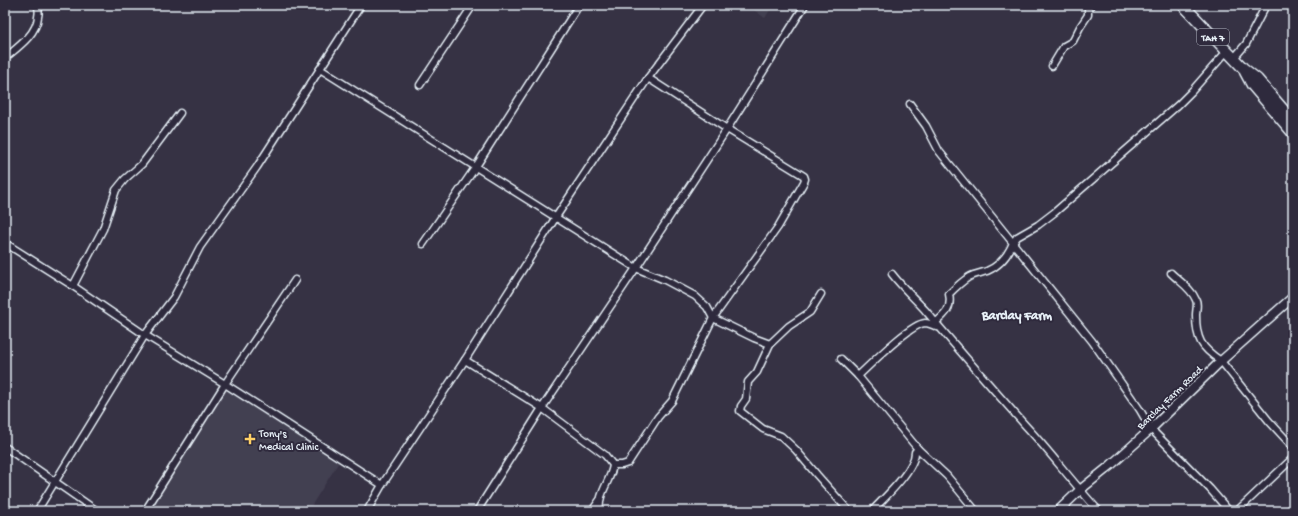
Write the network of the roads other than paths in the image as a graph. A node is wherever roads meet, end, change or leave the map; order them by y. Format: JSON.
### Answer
{"nodes":[{"id":1,"x":37,"y":5,"type":"edge"},
{"id":2,"x":361,"y":5,"type":"edge"},
{"id":3,"x":473,"y":5,"type":"edge"},
{"id":4,"x":579,"y":5,"type":"edge"},
{"id":5,"x":703,"y":5,"type":"edge"},
{"id":6,"x":805,"y":5,"type":"edge"},
{"id":7,"x":1091,"y":5,"type":"edge"},
{"id":8,"x":1183,"y":5,"type":"edge"},
{"id":9,"x":1266,"y":5,"type":"edge"},
{"id":10,"x":1230,"y":55,"type":"junction"},
{"id":11,"x":5,"y":58,"type":"edge"},
{"id":12,"x":1052,"y":66,"type":"dead end"},
{"id":13,"x":320,"y":68,"type":"junction"},
{"id":14,"x":1243,"y":68,"type":"junction"},
{"id":15,"x":648,"y":78,"type":"junction"},
{"id":16,"x":420,"y":85,"type":"dead end"},
{"id":17,"x":910,"y":104,"type":"dead end"},
{"id":18,"x":180,"y":113,"type":"dead end"},
{"id":19,"x":1293,"y":121,"type":"edge"},
{"id":20,"x":727,"y":129,"type":"junction"},
{"id":21,"x":1293,"y":133,"type":"edge"},
{"id":22,"x":475,"y":168,"type":"junction"},
{"id":23,"x":556,"y":217,"type":"junction"},
{"id":24,"x":5,"y":243,"type":"edge"},
{"id":25,"x":1013,"y":243,"type":"junction"},
{"id":26,"x":423,"y":244,"type":"dead end"},
{"id":27,"x":636,"y":268,"type":"junction"},
{"id":28,"x":1171,"y":273,"type":"dead end"},
{"id":29,"x":892,"y":274,"type":"dead end"},
{"id":30,"x":296,"y":280,"type":"dead end"},
{"id":31,"x":73,"y":286,"type":"junction"},
{"id":32,"x":821,"y":294,"type":"dead end"},
{"id":33,"x":1293,"y":296,"type":"edge"},
{"id":34,"x":713,"y":318,"type":"junction"},
{"id":35,"x":937,"y":325,"type":"junction"},
{"id":36,"x":145,"y":335,"type":"junction"},
{"id":37,"x":770,"y":344,"type":"junction"},
{"id":38,"x":464,"y":360,"type":"junction"},
{"id":39,"x":842,"y":360,"type":"dead end"},
{"id":40,"x":1221,"y":361,"type":"junction"},
{"id":41,"x":858,"y":376,"type":"junction"},
{"id":42,"x":225,"y":384,"type":"junction"},
{"id":43,"x":542,"y":408,"type":"junction"},
{"id":44,"x":1151,"y":429,"type":"junction"},
{"id":45,"x":5,"y":446,"type":"edge"},
{"id":46,"x":1293,"y":446,"type":"edge"},
{"id":47,"x":918,"y":449,"type":"junction"},
{"id":48,"x":1293,"y":458,"type":"edge"},
{"id":49,"x":613,"y":465,"type":"junction"},
{"id":50,"x":56,"y":481,"type":"junction"},
{"id":51,"x":382,"y":485,"type":"junction"},
{"id":52,"x":1080,"y":490,"type":"junction"},
{"id":53,"x":600,"y":501,"type":"junction"},
{"id":54,"x":37,"y":511,"type":"edge"},
{"id":55,"x":98,"y":511,"type":"edge"},
{"id":56,"x":146,"y":511,"type":"edge"},
{"id":57,"x":367,"y":511,"type":"edge"},
{"id":58,"x":476,"y":511,"type":"edge"},
{"id":59,"x":592,"y":511,"type":"edge"},
{"id":60,"x":600,"y":511,"type":"edge"},
{"id":61,"x":849,"y":511,"type":"edge"},
{"id":62,"x":872,"y":511,"type":"edge"},
{"id":63,"x":976,"y":511,"type":"edge"},
{"id":64,"x":1058,"y":511,"type":"edge"},
{"id":65,"x":1098,"y":511,"type":"edge"},
{"id":66,"x":1229,"y":511,"type":"edge"},
{"id":67,"x":1237,"y":511,"type":"edge"}],
"edges":[{"from":1,"to":11,"type":"street"},
{"from":2,"to":13,"type":"street"},
{"from":3,"to":16,"type":"street"},
{"from":4,"to":22,"type":"street"},
{"from":5,"to":15,"type":"street"},
{"from":6,"to":20,"type":"street"},
{"from":7,"to":12,"type":"street"},
{"from":8,"to":10,"type":"highway","number":"TAH 7"},
{"from":9,"to":10,"type":"street"},
{"from":10,"to":14,"type":"highway","number":"TAH 7"},
{"from":10,"to":25,"type":"street"},
{"from":13,"to":22,"type":"street"},
{"from":13,"to":36,"type":"street"},
{"from":14,"to":19,"type":"highway","number":"TAH 7"},
{"from":14,"to":21,"type":"highway","number":"TAH 7"},
{"from":15,"to":20,"type":"street"},
{"from":15,"to":23,"type":"street"},
{"from":17,"to":25,"type":"street"},
{"from":18,"to":31,"type":"street"},
{"from":20,"to":27,"type":"street"},
{"from":20,"to":34,"type":"street"},
{"from":22,"to":23,"type":"street"},
{"from":22,"to":26,"type":"street"},
{"from":23,"to":27,"type":"street"},
{"from":23,"to":38,"type":"street"},
{"from":24,"to":31,"type":"street"},
{"from":25,"to":35,"type":"street"},
{"from":25,"to":44,"type":"street"},
{"from":27,"to":34,"type":"street"},
{"from":27,"to":43,"type":"street"},
{"from":28,"to":40,"type":"street"},
{"from":29,"to":35,"type":"street"},
{"from":30,"to":42,"type":"street"},
{"from":31,"to":36,"type":"street"},
{"from":32,"to":37,"type":"street"},
{"from":33,"to":40,"type":"street","name":"Barclay Farm Road"},
{"from":34,"to":37,"type":"street"},
{"from":34,"to":49,"type":"street"},
{"from":35,"to":41,"type":"street"},
{"from":35,"to":52,"type":"street"},
{"from":36,"to":42,"type":"street"},
{"from":36,"to":50,"type":"street"},
{"from":37,"to":61,"type":"street"},
{"from":38,"to":43,"type":"street"},
{"from":38,"to":51,"type":"street"},
{"from":39,"to":41,"type":"street"},
{"from":40,"to":44,"type":"street","name":"Barclay Farm Road"},
{"from":40,"to":46,"type":"street"},
{"from":41,"to":47,"type":"street"},
{"from":42,"to":51,"type":"street"},
{"from":42,"to":56,"type":"street"},
{"from":43,"to":49,"type":"street"},
{"from":43,"to":58,"type":"street"},
{"from":44,"to":52,"type":"street","name":"Barclay Farm Road"},
{"from":44,"to":66,"type":"street"},
{"from":45,"to":50,"type":"street"},
{"from":47,"to":62,"type":"street"},
{"from":47,"to":63,"type":"street"},
{"from":48,"to":67,"type":"street"},
{"from":49,"to":53,"type":"street"},
{"from":50,"to":54,"type":"street"},
{"from":50,"to":55,"type":"street"},
{"from":51,"to":57,"type":"street"},
{"from":52,"to":64,"type":"street","name":"Barclay Farm Road"},
{"from":52,"to":65,"type":"street"},
{"from":53,"to":59,"type":"street"},
{"from":53,"to":60,"type":"street"}]}
